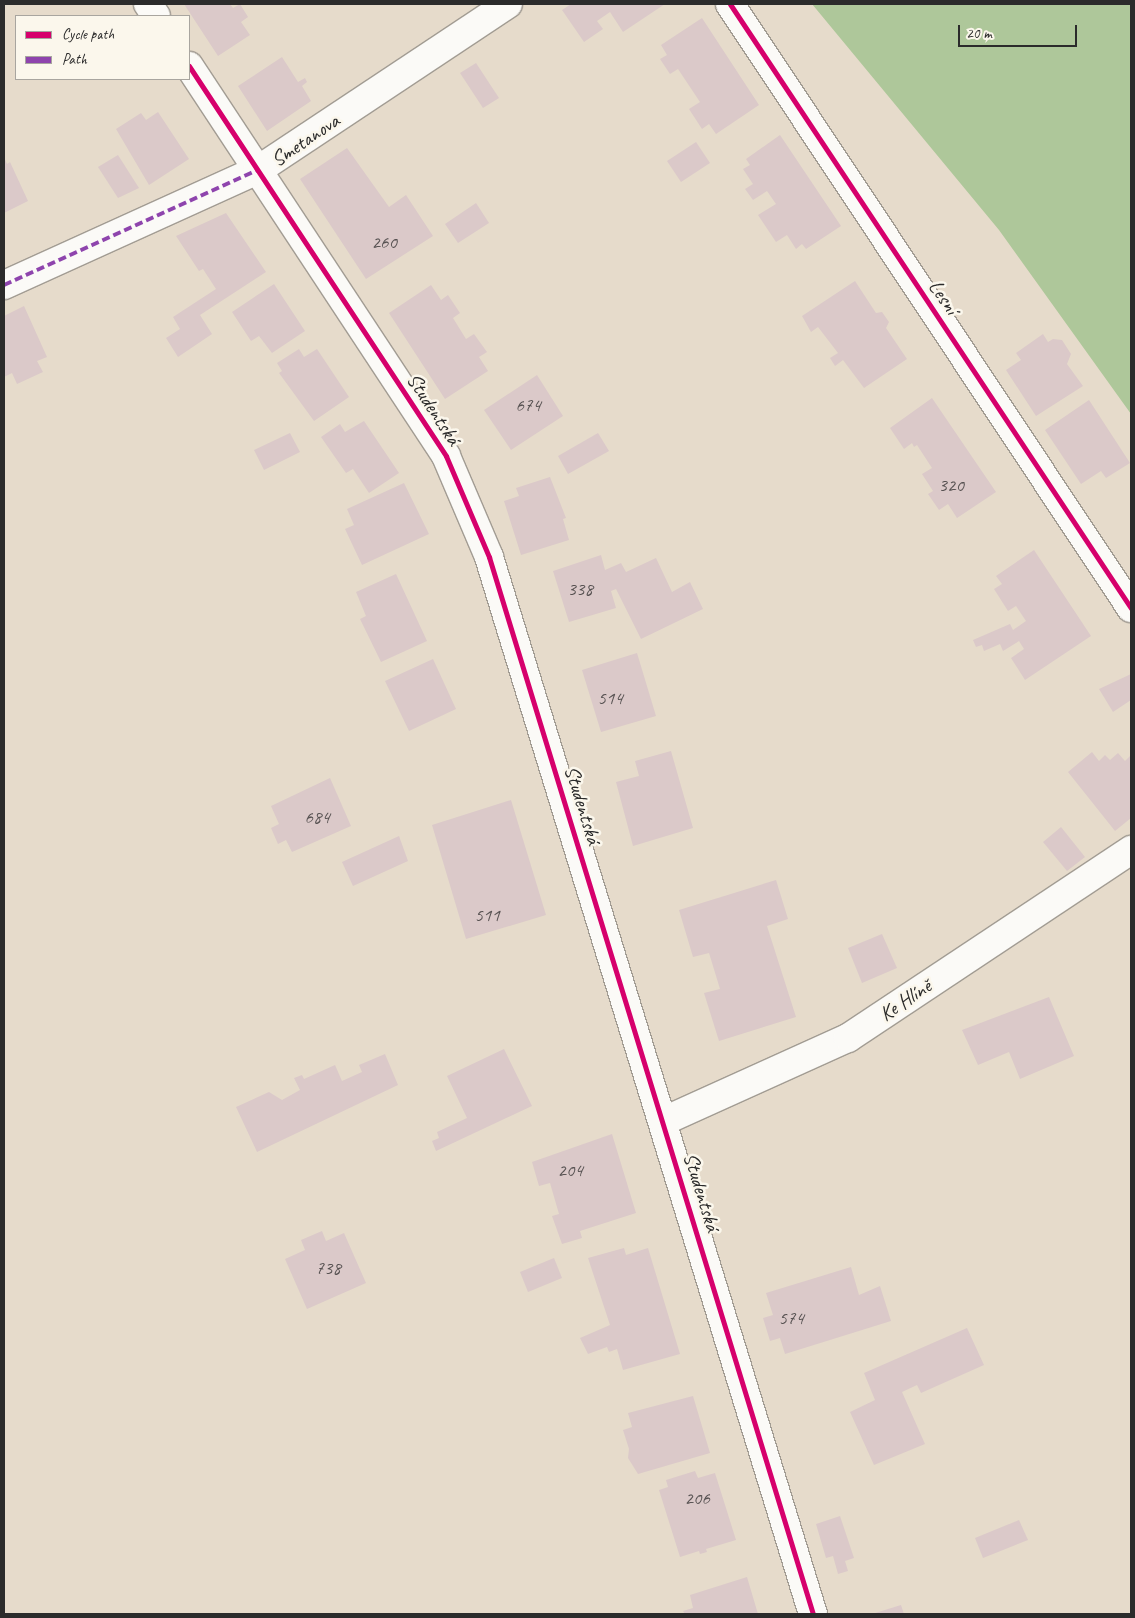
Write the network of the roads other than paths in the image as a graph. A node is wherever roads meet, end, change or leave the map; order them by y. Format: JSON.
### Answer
{"nodes":[{"id":1,"x":148,"y":4,"type":"edge"},
{"id":2,"x":508,"y":4,"type":"edge"},
{"id":3,"x":730,"y":4,"type":"edge"},
{"id":4,"x":155,"y":15,"type":"edge"},
{"id":5,"x":190,"y":68,"type":"edge"},
{"id":6,"x":258,"y":170,"type":"junction"},
{"id":7,"x":4,"y":285,"type":"edge"},
{"id":8,"x":1131,"y":608,"type":"edge"},
{"id":9,"x":1131,"y":850,"type":"edge"},
{"id":10,"x":664,"y":1121,"type":"junction"},
{"id":11,"x":813,"y":1614,"type":"edge"}],
"edges":[{"from":1,"to":4,"type":"street"},
{"from":2,"to":6,"type":"street","name":"Smetanova"},
{"from":3,"to":8,"type":"street","name":"Lesní"},
{"from":5,"to":6,"type":"street","name":"Studentská"},
{"from":6,"to":7,"type":"street","name":"Smetanova"},
{"from":6,"to":10,"type":"street","name":"Studentská"},
{"from":9,"to":10,"type":"street","name":"Ke Hlíně"},
{"from":10,"to":11,"type":"street","name":"Studentská"}]}
